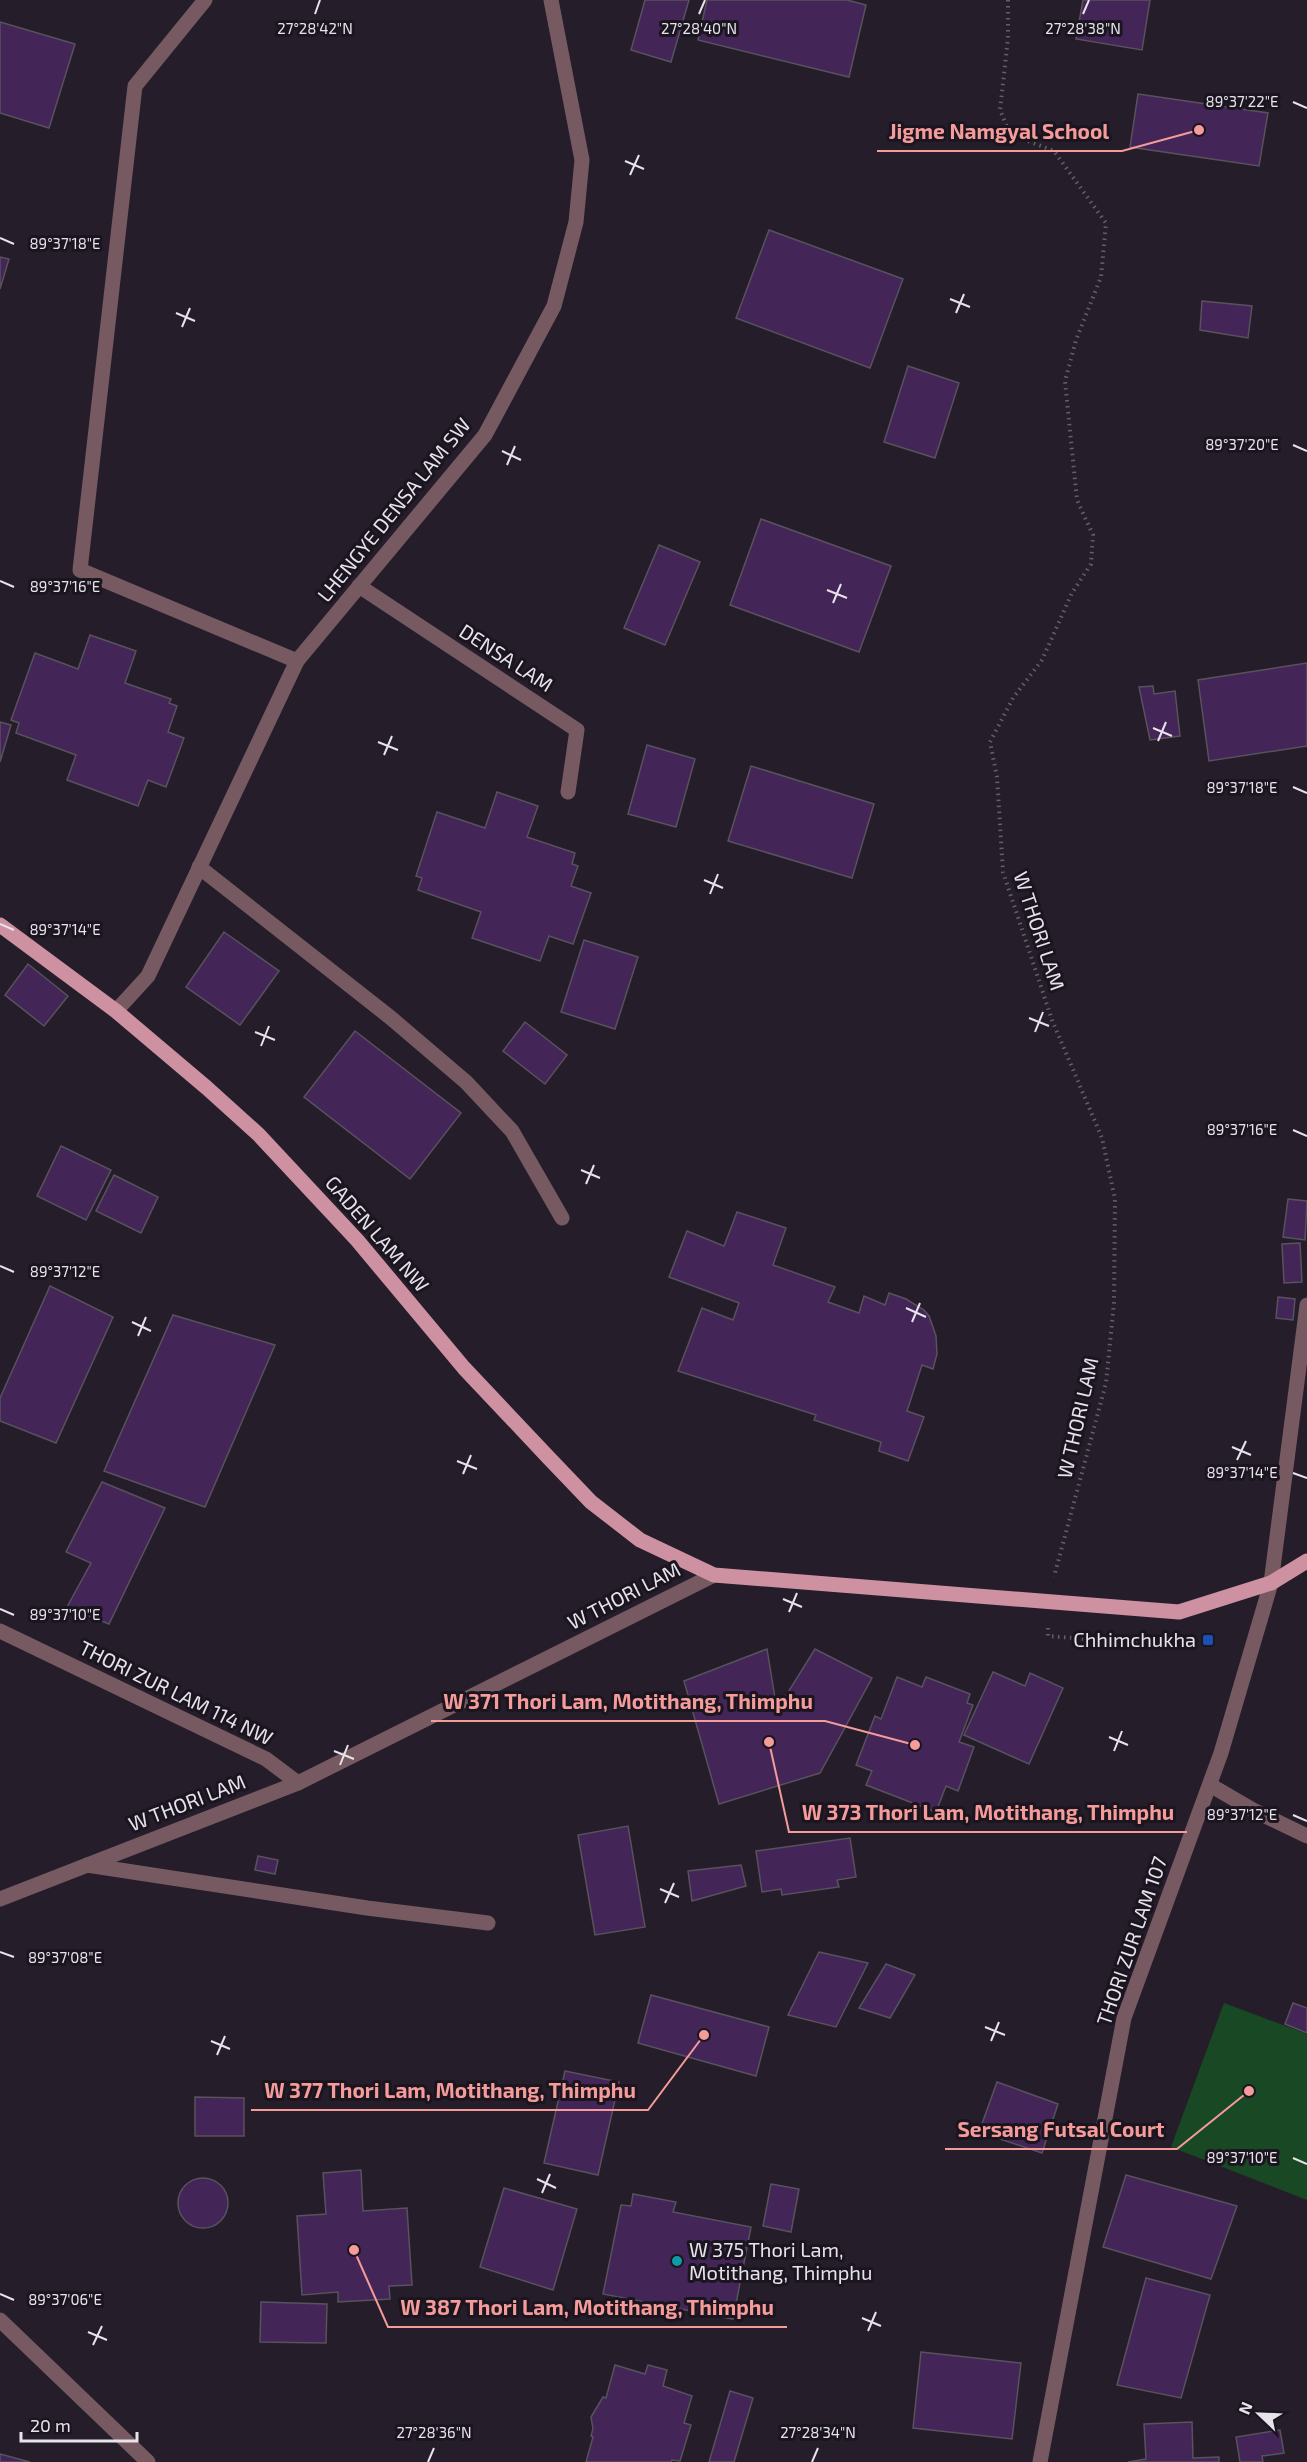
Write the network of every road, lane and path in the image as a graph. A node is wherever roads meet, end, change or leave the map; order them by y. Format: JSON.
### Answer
{"nodes":[{"id":1,"x":205,"y":0,"type":"edge"},
{"id":2,"x":551,"y":0,"type":"edge"},
{"id":3,"x":1008,"y":0,"type":"edge"},
{"id":4,"x":359,"y":586,"type":"junction"},
{"id":5,"x":297,"y":661,"type":"junction"},
{"id":6,"x":568,"y":792,"type":"dead end"},
{"id":7,"x":199,"y":867,"type":"junction"},
{"id":8,"x":0,"y":925,"type":"edge"},
{"id":9,"x":116,"y":1011,"type":"junction"},
{"id":10,"x":562,"y":1218,"type":"dead end"},
{"id":11,"x":1307,"y":1305,"type":"edge"},
{"id":12,"x":1307,"y":1561,"type":"edge"},
{"id":13,"x":714,"y":1575,"type":"junction"},
{"id":14,"x":1271,"y":1583,"type":"junction"},
{"id":15,"x":1048,"y":1602,"type":"junction"},
{"id":16,"x":0,"y":1631,"type":"edge"},
{"id":17,"x":1172,"y":1638,"type":"dead end"},
{"id":18,"x":298,"y":1783,"type":"junction"},
{"id":19,"x":1210,"y":1785,"type":"junction"},
{"id":20,"x":1307,"y":1836,"type":"edge"},
{"id":21,"x":84,"y":1865,"type":"junction"},
{"id":22,"x":0,"y":1899,"type":"edge"},
{"id":23,"x":488,"y":1923,"type":"dead end"},
{"id":24,"x":0,"y":2320,"type":"edge"},
{"id":25,"x":148,"y":2462,"type":"edge"},
{"id":26,"x":1040,"y":2462,"type":"edge"}],
"edges":[{"from":1,"to":5,"type":"street"},
{"from":2,"to":4,"type":"street","name":"LHENGYE DENSA LAM SW"},
{"from":3,"to":15,"type":"path","name":"W THORI LAM"},
{"from":4,"to":5,"type":"street","name":"LHENGYE DENSA LAM SW"},
{"from":4,"to":6,"type":"street","name":"DENSA LAM"},
{"from":5,"to":7,"type":"street","name":"LHENGYE DENSA LAM SW"},
{"from":7,"to":9,"type":"street","name":"LHENGYE DENSA LAM SW"},
{"from":7,"to":10,"type":"street"},
{"from":8,"to":9,"type":"main road","name":"GADEN LAM NW"},
{"from":9,"to":13,"type":"main road","name":"GADEN LAM NW"},
{"from":11,"to":14,"type":"street","name":"THORI ZUR LAM 107"},
{"from":12,"to":14,"type":"main road","name":"W THORI LAM"},
{"from":13,"to":15,"type":"main road","name":"W THORI LAM"},
{"from":13,"to":18,"type":"street","name":"W THORI LAM"},
{"from":14,"to":15,"type":"main road","name":"W THORI LAM"},
{"from":14,"to":19,"type":"street","name":"THORI ZUR LAM 107"},
{"from":15,"to":17,"type":"path","name":"W THORI LAM"},
{"from":16,"to":18,"type":"street","name":"THORI ZUR LAM 114 NW"},
{"from":18,"to":21,"type":"street","name":"W THORI LAM"},
{"from":19,"to":20,"type":"street"},
{"from":19,"to":26,"type":"street","name":"THORI ZUR LAM 107"},
{"from":21,"to":22,"type":"street","name":"W THORI LAM"},
{"from":21,"to":23,"type":"street"},
{"from":24,"to":25,"type":"street"}]}
